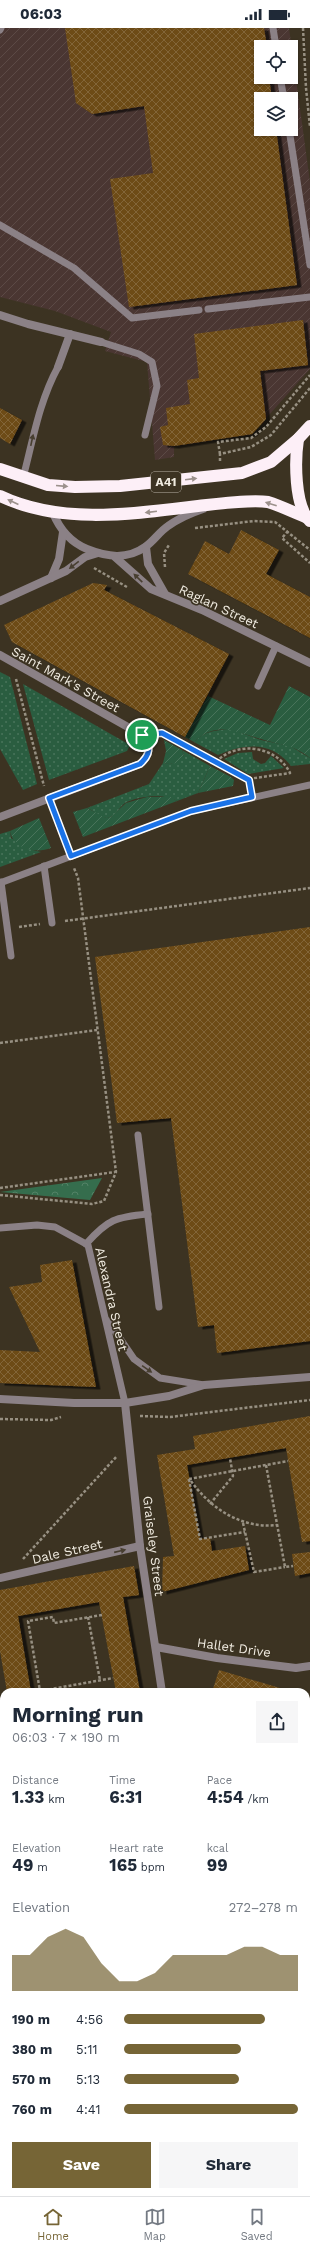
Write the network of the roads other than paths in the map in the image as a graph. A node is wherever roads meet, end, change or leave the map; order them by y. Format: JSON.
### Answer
{"nodes":[{"id":1,"x":273,"y":28,"type":"edge"},
{"id":2,"x":275,"y":40,"type":"edge"},
{"id":3,"x":290,"y":136,"type":"edge"},
{"id":4,"x":0,"y":225,"type":"edge"},
{"id":5,"x":310,"y":265,"type":"edge"},
{"id":6,"x":310,"y":297,"type":"edge"},
{"id":7,"x":208,"y":309,"type":"dead end"},
{"id":8,"x":199,"y":310,"type":"dead end"},
{"id":9,"x":0,"y":315,"type":"edge"},
{"id":10,"x":70,"y":334,"type":"junction"},
{"id":11,"x":101,"y":342,"type":"joint"},
{"id":12,"x":58,"y":367,"type":"joint"},
{"id":13,"x":310,"y":426,"type":"edge"},
{"id":14,"x":145,"y":435,"type":"dead end"},
{"id":15,"x":298,"y":440,"type":"junction"},
{"id":16,"x":0,"y":469,"type":"edge"},
{"id":17,"x":23,"y":478,"type":"junction"},
{"id":18,"x":0,"y":496,"type":"edge"},
{"id":19,"x":217,"y":504,"type":"junction"},
{"id":20,"x":53,"y":513,"type":"junction"},
{"id":21,"x":309,"y":519,"type":"edge"},
{"id":22,"x":63,"y":532,"type":"junction"},
{"id":23,"x":146,"y":547,"type":"junction"},
{"id":24,"x":98,"y":553,"type":"junction"},
{"id":25,"x":115,"y":557,"type":"junction"},
{"id":26,"x":51,"y":578,"type":"junction"},
{"id":27,"x":165,"y":594,"type":"junction"},
{"id":28,"x":0,"y":601,"type":"edge"},
{"id":29,"x":276,"y":646,"type":"junction"},
{"id":30,"x":0,"y":655,"type":"edge"},
{"id":31,"x":310,"y":663,"type":"edge"},
{"id":32,"x":258,"y":686,"type":"dead end"},
{"id":33,"x":310,"y":785,"type":"edge"},
{"id":34,"x":0,"y":817,"type":"edge"},
{"id":35,"x":44,"y":866,"type":"junction"},
{"id":36,"x":1,"y":882,"type":"edge"},
{"id":37,"x":52,"y":923,"type":"road end"},
{"id":38,"x":11,"y":956,"type":"dead end"},
{"id":39,"x":138,"y":1135,"type":"dead end"},
{"id":40,"x":148,"y":1214,"type":"junction"},
{"id":41,"x":0,"y":1228,"type":"edge"},
{"id":42,"x":86,"y":1244,"type":"junction"},
{"id":43,"x":159,"y":1307,"type":"dead end"},
{"id":44,"x":105,"y":1317,"type":"junction"},
{"id":45,"x":310,"y":1377,"type":"edge"},
{"id":46,"x":204,"y":1385,"type":"junction"},
{"id":47,"x":0,"y":1398,"type":"edge"},
{"id":48,"x":125,"y":1403,"type":"junction"},
{"id":49,"x":140,"y":1546,"type":"junction"},
{"id":50,"x":3,"y":1578,"type":"edge"},
{"id":51,"x":156,"y":1647,"type":"junction"},
{"id":52,"x":310,"y":1666,"type":"edge"},
{"id":53,"x":161,"y":1688,"type":"edge"}],
"edges":[{"from":1,"to":2,"type":"lane"},
{"from":3,"to":5,"type":"lane"},
{"from":4,"to":8,"type":"lane"},
{"from":6,"to":7,"type":"lane"},
{"from":9,"to":10,"type":"street"},
{"from":10,"to":11,"type":"street"},
{"from":10,"to":12,"type":"street"},
{"from":11,"to":14,"type":"lane"},
{"from":17,"to":12,"type":"lane","one_way":true},
{"from":13,"to":15,"type":"highway"},
{"from":17,"to":15,"type":"highway","number":"A41","one_way":true},
{"from":15,"to":21,"type":"highway"},
{"from":16,"to":17,"type":"highway","number":"A41"},
{"from":20,"to":18,"type":"highway","number":"A41","one_way":true},
{"from":19,"to":20,"type":"highway","number":"A41","one_way":true},
{"from":21,"to":19,"type":"highway","number":"A41","one_way":true},
{"from":19,"to":23,"type":"street"},
{"from":20,"to":22,"type":"street"},
{"from":22,"to":24,"type":"street"},
{"from":22,"to":26,"type":"street"},
{"from":23,"to":25,"type":"street"},
{"from":23,"to":27,"type":"street","name":"Raglan Street"},
{"from":24,"to":25,"type":"street"},
{"from":24,"to":26,"type":"street","one_way":true},
{"from":27,"to":25,"type":"street","one_way":true},
{"from":26,"to":28,"type":"street"},
{"from":27,"to":29,"type":"street","name":"Raglan Street"},
{"from":29,"to":31,"type":"street","name":"Raglan Street"},
{"from":29,"to":32,"type":"lane"},
{"from":30,"to":34,"type":"street","name":"Saint Mark's Street"},
{"from":33,"to":35,"type":"lane"},
{"from":35,"to":36,"type":"lane"},
{"from":35,"to":37,"type":"lane"},
{"from":36,"to":38,"type":"lane"},
{"from":39,"to":40,"type":"lane"},
{"from":40,"to":42,"type":"lane"},
{"from":40,"to":43,"type":"lane"},
{"from":41,"to":42,"type":"lane","name":"Alexandra Street"},
{"from":42,"to":44,"type":"lane","name":"Alexandra Street"},
{"from":44,"to":46,"type":"lane","one_way":true},
{"from":44,"to":48,"type":"lane","name":"Alexandra Street"},
{"from":45,"to":46,"type":"street"},
{"from":46,"to":48,"type":"street"},
{"from":47,"to":48,"type":"street"},
{"from":48,"to":49,"type":"street","name":"Graiseley Street"},
{"from":50,"to":49,"type":"street","name":"Dale Street","one_way":true},
{"from":49,"to":51,"type":"street","name":"Graiseley Street"},
{"from":51,"to":52,"type":"street","name":"Hallet Drive"},
{"from":51,"to":53,"type":"street","name":"Graiseley Street"}]}
